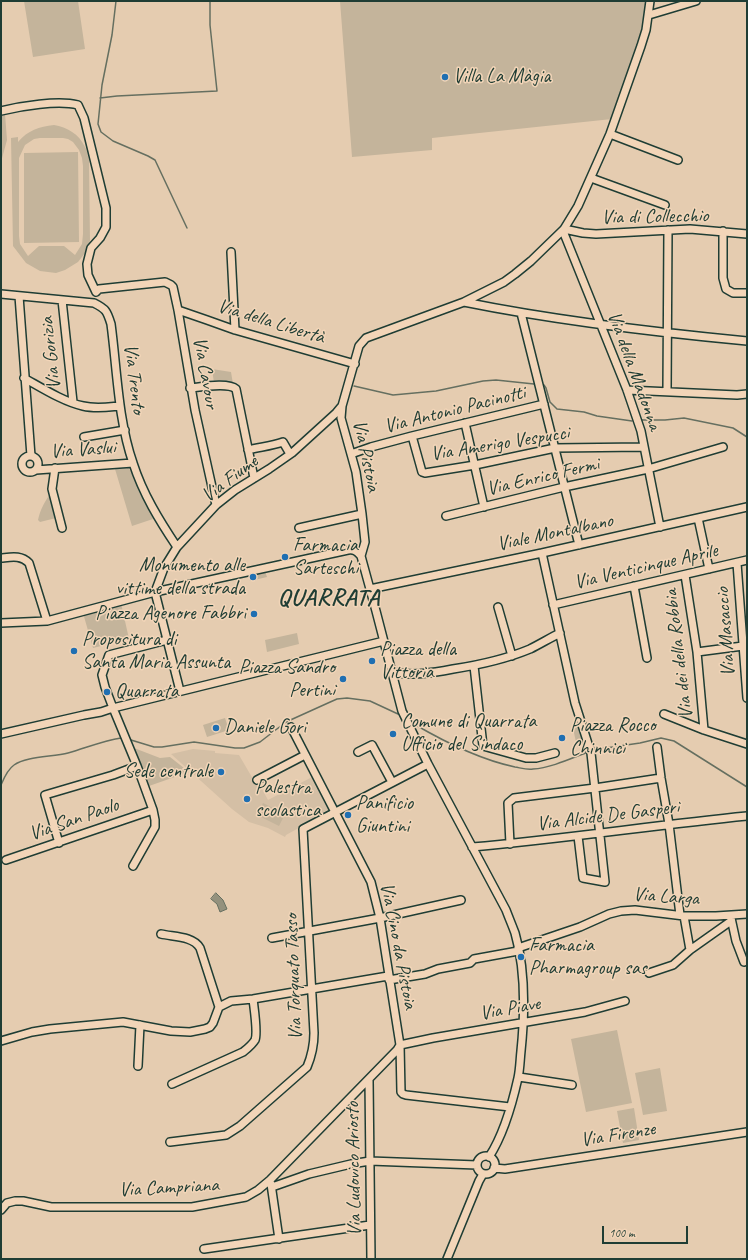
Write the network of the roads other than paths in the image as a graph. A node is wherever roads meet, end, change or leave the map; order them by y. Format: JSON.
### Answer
{"nodes":[{"id":1,"x":650,"y":1,"type":"edge"},
{"id":2,"x":696,"y":1,"type":"edge"},
{"id":3,"x":649,"y":15,"type":"junction"},
{"id":4,"x":1,"y":111,"type":"edge"},
{"id":5,"x":610,"y":134,"type":"junction"},
{"id":6,"x":678,"y":160,"type":"dead end"},
{"id":7,"x":591,"y":178,"type":"junction"},
{"id":8,"x":665,"y":205,"type":"dead end"},
{"id":9,"x":564,"y":230,"type":"junction"},
{"id":10,"x":668,"y":230,"type":"junction"},
{"id":11,"x":723,"y":232,"type":"junction"},
{"id":12,"x":747,"y":234,"type":"edge"},
{"id":13,"x":232,"y":252,"type":"dead end"},
{"id":14,"x":96,"y":292,"type":"junction"},
{"id":15,"x":747,"y":293,"type":"edge"},
{"id":16,"x":1,"y":294,"type":"edge"},
{"id":17,"x":19,"y":296,"type":"junction"},
{"id":18,"x":62,"y":300,"type":"junction"},
{"id":19,"x":464,"y":302,"type":"junction"},
{"id":20,"x":94,"y":303,"type":"junction"},
{"id":21,"x":178,"y":310,"type":"junction"},
{"id":22,"x":521,"y":313,"type":"junction"},
{"id":23,"x":600,"y":325,"type":"junction"},
{"id":24,"x":235,"y":330,"type":"junction"},
{"id":25,"x":667,"y":334,"type":"junction"},
{"id":26,"x":747,"y":341,"type":"edge"},
{"id":27,"x":355,"y":364,"type":"junction"},
{"id":28,"x":24,"y":378,"type":"junction"},
{"id":29,"x":190,"y":388,"type":"junction"},
{"id":30,"x":627,"y":390,"type":"junction"},
{"id":31,"x":667,"y":391,"type":"junction"},
{"id":32,"x":747,"y":394,"type":"edge"},
{"id":33,"x":73,"y":402,"type":"junction"},
{"id":34,"x":544,"y":404,"type":"junction"},
{"id":35,"x":120,"y":406,"type":"junction"},
{"id":36,"x":342,"y":406,"type":"junction"},
{"id":37,"x":465,"y":423,"type":"junction"},
{"id":38,"x":125,"y":430,"type":"junction"},
{"id":39,"x":412,"y":436,"type":"junction"},
{"id":40,"x":84,"y":437,"type":"dead end"},
{"id":41,"x":644,"y":447,"type":"junction"},
{"id":42,"x":723,"y":447,"type":"dead end"},
{"id":43,"x":555,"y":448,"type":"junction"},
{"id":44,"x":248,"y":450,"type":"junction"},
{"id":45,"x":290,"y":454,"type":"junction"},
{"id":46,"x":351,"y":454,"type":"junction"},
{"id":47,"x":31,"y":456,"type":"junction"},
{"id":48,"x":133,"y":463,"type":"junction"},
{"id":49,"x":475,"y":465,"type":"junction"},
{"id":50,"x":55,"y":468,"type":"junction"},
{"id":51,"x":648,"y":469,"type":"junction"},
{"id":52,"x":36,"y":470,"type":"junction"},
{"id":53,"x":254,"y":478,"type":"junction"},
{"id":54,"x":564,"y":487,"type":"junction"},
{"id":55,"x":216,"y":505,"type":"junction"},
{"id":56,"x":484,"y":507,"type":"junction"},
{"id":57,"x":747,"y":507,"type":"edge"},
{"id":58,"x":362,"y":514,"type":"junction"},
{"id":59,"x":446,"y":516,"type":"dead end"},
{"id":60,"x":698,"y":518,"type":"junction"},
{"id":61,"x":660,"y":527,"type":"junction"},
{"id":62,"x":62,"y":528,"type":"dead end"},
{"id":63,"x":299,"y":528,"type":"dead end"},
{"id":64,"x":579,"y":545,"type":"junction"},
{"id":65,"x":177,"y":547,"type":"junction"},
{"id":66,"x":542,"y":553,"type":"junction"},
{"id":67,"x":361,"y":556,"type":"junction"},
{"id":68,"x":1,"y":558,"type":"edge"},
{"id":69,"x":747,"y":560,"type":"edge"},
{"id":70,"x":737,"y":563,"type":"junction"},
{"id":71,"x":709,"y":569,"type":"junction"},
{"id":72,"x":685,"y":575,"type":"junction"},
{"id":73,"x":634,"y":586,"type":"junction"},
{"id":74,"x":370,"y":589,"type":"junction"},
{"id":75,"x":155,"y":592,"type":"junction"},
{"id":76,"x":743,"y":597,"type":"edge"},
{"id":77,"x":553,"y":605,"type":"junction"},
{"id":78,"x":498,"y":607,"type":"dead end"},
{"id":79,"x":46,"y":621,"type":"junction"},
{"id":80,"x":1,"y":623,"type":"edge"},
{"id":81,"x":560,"y":633,"type":"junction"},
{"id":82,"x":167,"y":640,"type":"junction"},
{"id":83,"x":384,"y":641,"type":"junction"},
{"id":84,"x":743,"y":646,"type":"junction"},
{"id":85,"x":697,"y":652,"type":"junction"},
{"id":86,"x":512,"y":656,"type":"junction"},
{"id":87,"x":647,"y":658,"type":"dead end"},
{"id":88,"x":474,"y":666,"type":"junction"},
{"id":89,"x":392,"y":672,"type":"junction"},
{"id":90,"x":180,"y":691,"type":"junction"},
{"id":91,"x":747,"y":698,"type":"edge"},
{"id":92,"x":113,"y":708,"type":"junction"},
{"id":93,"x":664,"y":714,"type":"dead end"},
{"id":94,"x":291,"y":727,"type":"dead end"},
{"id":95,"x":704,"y":730,"type":"junction"},
{"id":96,"x":1,"y":734,"type":"edge"},
{"id":97,"x":747,"y":744,"type":"edge"},
{"id":98,"x":657,"y":747,"type":"dead end"},
{"id":99,"x":358,"y":752,"type":"dead end"},
{"id":100,"x":555,"y":753,"type":"dead end"},
{"id":101,"x":305,"y":755,"type":"junction"},
{"id":102,"x":428,"y":764,"type":"junction"},
{"id":103,"x":137,"y":766,"type":"junction"},
{"id":104,"x":661,"y":778,"type":"junction"},
{"id":105,"x":257,"y":780,"type":"dead end"},
{"id":106,"x":392,"y":782,"type":"junction"},
{"id":107,"x":595,"y":788,"type":"junction"},
{"id":108,"x":153,"y":810,"type":"junction"},
{"id":109,"x":335,"y":812,"type":"junction"},
{"id":110,"x":747,"y":816,"type":"edge"},
{"id":111,"x":669,"y":824,"type":"junction"},
{"id":112,"x":601,"y":833,"type":"junction"},
{"id":113,"x":578,"y":836,"type":"junction"},
{"id":114,"x":58,"y":842,"type":"junction"},
{"id":115,"x":510,"y":844,"type":"junction"},
{"id":116,"x":472,"y":847,"type":"junction"},
{"id":117,"x":3,"y":860,"type":"edge"},
{"id":118,"x":134,"y":866,"type":"dead end"},
{"id":119,"x":461,"y":900,"type":"dead end"},
{"id":120,"x":747,"y":914,"type":"edge"},
{"id":121,"x":682,"y":916,"type":"junction"},
{"id":122,"x":380,"y":918,"type":"junction"},
{"id":123,"x":731,"y":918,"type":"junction"},
{"id":124,"x":308,"y":932,"type":"junction"},
{"id":125,"x":161,"y":934,"type":"dead end"},
{"id":126,"x":272,"y":938,"type":"dead end"},
{"id":127,"x":518,"y":950,"type":"junction"},
{"id":128,"x":690,"y":950,"type":"junction"},
{"id":129,"x":744,"y":962,"type":"dead end"},
{"id":130,"x":649,"y":973,"type":"dead end"},
{"id":131,"x":389,"y":978,"type":"junction"},
{"id":132,"x":311,"y":988,"type":"junction"},
{"id":133,"x":254,"y":999,"type":"junction"},
{"id":134,"x":625,"y":1001,"type":"dead end"},
{"id":135,"x":219,"y":1007,"type":"junction"},
{"id":136,"x":524,"y":1023,"type":"junction"},
{"id":137,"x":140,"y":1025,"type":"junction"},
{"id":138,"x":1,"y":1041,"type":"edge"},
{"id":139,"x":400,"y":1045,"type":"junction"},
{"id":140,"x":138,"y":1066,"type":"dead end"},
{"id":141,"x":519,"y":1077,"type":"junction"},
{"id":142,"x":369,"y":1080,"type":"junction"},
{"id":143,"x":172,"y":1084,"type":"dead end"},
{"id":144,"x":572,"y":1085,"type":"dead end"},
{"id":145,"x":510,"y":1107,"type":"junction"},
{"id":146,"x":747,"y":1132,"type":"edge"},
{"id":147,"x":170,"y":1142,"type":"dead end"},
{"id":148,"x":489,"y":1157,"type":"junction"},
{"id":149,"x":370,"y":1161,"type":"junction"},
{"id":150,"x":477,"y":1165,"type":"junction"},
{"id":151,"x":494,"y":1168,"type":"junction"},
{"id":152,"x":484,"y":1174,"type":"junction"},
{"id":153,"x":271,"y":1183,"type":"junction"},
{"id":154,"x":1,"y":1210,"type":"edge"},
{"id":155,"x":370,"y":1224,"type":"junction"},
{"id":156,"x":279,"y":1239,"type":"junction"},
{"id":157,"x":204,"y":1249,"type":"dead end"},
{"id":158,"x":372,"y":1259,"type":"edge"},
{"id":159,"x":447,"y":1259,"type":"edge"}],
"edges":[{"from":1,"to":3,"type":"street","name":"Via Pistoia"},
{"from":2,"to":3,"type":"street"},
{"from":3,"to":5,"type":"street","name":"Via Pistoia"},
{"from":4,"to":14,"type":"street"},
{"from":5,"to":6,"type":"street"},
{"from":5,"to":7,"type":"street","name":"Via Pistoia"},
{"from":7,"to":8,"type":"street"},
{"from":7,"to":9,"type":"street","name":"Via Pistoia"},
{"from":9,"to":10,"type":"street","name":"Via di Collecchio"},
{"from":9,"to":19,"type":"street","name":"Via Pistoia"},
{"from":9,"to":23,"type":"street","name":"Via della Madonna"},
{"from":10,"to":11,"type":"street","name":"Via di Collecchio"},
{"from":10,"to":25,"type":"street"},
{"from":11,"to":12,"type":"street","name":"Via di Collecchio"},
{"from":11,"to":15,"type":"street"},
{"from":13,"to":24,"type":"street"},
{"from":14,"to":20,"type":"street"},
{"from":14,"to":21,"type":"street","name":"Via Cavour"},
{"from":16,"to":17,"type":"street"},
{"from":17,"to":18,"type":"street"},
{"from":17,"to":28,"type":"street","name":"Via Vaslui"},
{"from":18,"to":20,"type":"street"},
{"from":18,"to":33,"type":"street","name":"Via Gorizia"},
{"from":19,"to":22,"type":"street"},
{"from":19,"to":27,"type":"street","name":"Via Pistoia"},
{"from":20,"to":35,"type":"street","name":"Via Trento"},
{"from":21,"to":24,"type":"street","name":"Via della Libertà"},
{"from":21,"to":29,"type":"street","name":"Via Cavour"},
{"from":22,"to":23,"type":"street"},
{"from":22,"to":34,"type":"street"},
{"from":23,"to":25,"type":"street"},
{"from":23,"to":30,"type":"street","name":"Via della Madonna"},
{"from":24,"to":27,"type":"street","name":"Via della Libertà"},
{"from":25,"to":26,"type":"street"},
{"from":25,"to":31,"type":"street"},
{"from":27,"to":36,"type":"street","name":"Via Pistoia"},
{"from":28,"to":33,"type":"street"},
{"from":28,"to":47,"type":"street","name":"Via Vaslui"},
{"from":29,"to":44,"type":"street"},
{"from":29,"to":55,"type":"street","name":"Via Cavour"},
{"from":30,"to":31,"type":"street"},
{"from":30,"to":41,"type":"street","name":"Via della Madonna"},
{"from":31,"to":32,"type":"street"},
{"from":33,"to":35,"type":"street"},
{"from":34,"to":37,"type":"street","name":"Via Antonio Pacinotti"},
{"from":34,"to":43,"type":"street"},
{"from":35,"to":38,"type":"street","name":"Via Trento"},
{"from":36,"to":45,"type":"street","name":"Via Fiume"},
{"from":36,"to":46,"type":"street","name":"Via Pistoia"},
{"from":37,"to":39,"type":"street","name":"Via Antonio Pacinotti"},
{"from":37,"to":49,"type":"street"},
{"from":38,"to":40,"type":"street"},
{"from":38,"to":48,"type":"street","name":"Via Trento"},
{"from":39,"to":46,"type":"street","name":"Via Antonio Pacinotti"},
{"from":39,"to":49,"type":"street","name":"Via Amerigo Vespucci"},
{"from":41,"to":43,"type":"street","name":"Via Amerigo Vespucci"},
{"from":41,"to":51,"type":"street","name":"Via della Madonna"},
{"from":42,"to":51,"type":"street","name":"Via Enrico Fermi"},
{"from":43,"to":49,"type":"street","name":"Via Amerigo Vespucci"},
{"from":43,"to":54,"type":"street"},
{"from":44,"to":45,"type":"street"},
{"from":44,"to":53,"type":"street"},
{"from":45,"to":53,"type":"street","name":"Via Fiume"},
{"from":46,"to":58,"type":"street","name":"Via Pistoia"},
{"from":47,"to":52,"type":"street"},
{"from":47,"to":52,"type":"street"},
{"from":48,"to":50,"type":"street","name":"Via Vaslui"},
{"from":48,"to":65,"type":"street","name":"Via Trento"},
{"from":49,"to":56,"type":"street"},
{"from":50,"to":52,"type":"street","name":"Via Vaslui"},
{"from":50,"to":62,"type":"street"},
{"from":51,"to":54,"type":"street","name":"Via Enrico Fermi"},
{"from":51,"to":61,"type":"street","name":"Via della Madonna"},
{"from":53,"to":55,"type":"street","name":"Via Fiume"},
{"from":54,"to":56,"type":"street","name":"Via Enrico Fermi"},
{"from":54,"to":64,"type":"street"},
{"from":55,"to":65,"type":"street","name":"Via Fiume"},
{"from":56,"to":59,"type":"street","name":"Via Enrico Fermi"},
{"from":57,"to":60,"type":"street","name":"Viale Montalbano"},
{"from":58,"to":63,"type":"street"},
{"from":58,"to":67,"type":"street","name":"Via Pistoia"},
{"from":60,"to":61,"type":"street","name":"Viale Montalbano"},
{"from":60,"to":71,"type":"street"},
{"from":61,"to":64,"type":"street","name":"Viale Montalbano"},
{"from":64,"to":66,"type":"street","name":"Viale Montalbano"},
{"from":65,"to":75,"type":"street","name":"Via Fiume"},
{"from":66,"to":74,"type":"street","name":"Viale Montalbano"},
{"from":66,"to":77,"type":"street"},
{"from":67,"to":74,"type":"street"},
{"from":67,"to":75,"type":"street"},
{"from":68,"to":79,"type":"street"},
{"from":69,"to":70,"type":"street","name":"Via Venticinque Aprile"},
{"from":70,"to":71,"type":"street","name":"Via Venticinque Aprile"},
{"from":70,"to":76,"type":"street","name":"Via Masaccio"},
{"from":71,"to":72,"type":"street","name":"Via Venticinque Aprile"},
{"from":72,"to":73,"type":"street","name":"Via Venticinque Aprile"},
{"from":72,"to":85,"type":"street","name":"Via dei della Robbia"},
{"from":73,"to":77,"type":"street","name":"Via Venticinque Aprile"},
{"from":73,"to":87,"type":"street"},
{"from":74,"to":83,"type":"street"},
{"from":75,"to":79,"type":"street"},
{"from":75,"to":82,"type":"street"},
{"from":76,"to":84,"type":"street","name":"Via Masaccio"},
{"from":77,"to":81,"type":"street"},
{"from":78,"to":86,"type":"street"},
{"from":79,"to":80,"type":"street"},
{"from":81,"to":86,"type":"street"},
{"from":81,"to":107,"type":"street"},
{"from":82,"to":90,"type":"street"},
{"from":82,"to":92,"type":"street"},
{"from":83,"to":89,"type":"street"},
{"from":83,"to":90,"type":"street"},
{"from":84,"to":85,"type":"street"},
{"from":84,"to":91,"type":"street","name":"Via Masaccio"},
{"from":85,"to":95,"type":"street","name":"Via dei della Robbia"},
{"from":86,"to":88,"type":"street"},
{"from":88,"to":89,"type":"street"},
{"from":88,"to":100,"type":"street"},
{"from":89,"to":102,"type":"street"},
{"from":90,"to":92,"type":"street"},
{"from":92,"to":96,"type":"street"},
{"from":92,"to":103,"type":"street"},
{"from":93,"to":95,"type":"street"},
{"from":94,"to":101,"type":"street","name":"Via Cino da Pistoia"},
{"from":95,"to":97,"type":"street"},
{"from":98,"to":104,"type":"street"},
{"from":99,"to":106,"type":"street"},
{"from":101,"to":105,"type":"street"},
{"from":101,"to":109,"type":"street","name":"Via Cino da Pistoia"},
{"from":102,"to":106,"type":"street"},
{"from":102,"to":116,"type":"street"},
{"from":103,"to":108,"type":"street"},
{"from":103,"to":114,"type":"street"},
{"from":104,"to":107,"type":"street"},
{"from":104,"to":111,"type":"street"},
{"from":106,"to":109,"type":"street"},
{"from":107,"to":112,"type":"street"},
{"from":107,"to":115,"type":"street"},
{"from":108,"to":114,"type":"street","name":"Via San Paolo"},
{"from":108,"to":118,"type":"street"},
{"from":109,"to":122,"type":"street","name":"Via Cino da Pistoia"},
{"from":109,"to":124,"type":"street","name":"Via Torquato Tasso"},
{"from":110,"to":111,"type":"street","name":"Via Alcide De Gasperi"},
{"from":111,"to":112,"type":"street","name":"Via Alcide De Gasperi"},
{"from":111,"to":121,"type":"street"},
{"from":112,"to":113,"type":"street","name":"Via Alcide De Gasperi"},
{"from":112,"to":113,"type":"street"},
{"from":113,"to":115,"type":"street","name":"Via Alcide De Gasperi"},
{"from":114,"to":117,"type":"street","name":"Via San Paolo"},
{"from":115,"to":116,"type":"street","name":"Via Alcide De Gasperi"},
{"from":116,"to":127,"type":"street"},
{"from":119,"to":122,"type":"street"},
{"from":120,"to":123,"type":"street","name":"Via Larga"},
{"from":121,"to":123,"type":"street","name":"Via Larga"},
{"from":121,"to":127,"type":"street","name":"Via Larga"},
{"from":121,"to":128,"type":"street"},
{"from":122,"to":124,"type":"street"},
{"from":122,"to":131,"type":"street","name":"Via Cino da Pistoia"},
{"from":123,"to":128,"type":"street"},
{"from":123,"to":129,"type":"street"},
{"from":124,"to":126,"type":"street"},
{"from":124,"to":132,"type":"street","name":"Via Torquato Tasso"},
{"from":125,"to":135,"type":"street"},
{"from":127,"to":131,"type":"street","name":"Via Larga"},
{"from":127,"to":136,"type":"street"},
{"from":128,"to":130,"type":"street"},
{"from":131,"to":132,"type":"street","name":"Via Larga"},
{"from":131,"to":139,"type":"street","name":"Via Cino da Pistoia"},
{"from":132,"to":133,"type":"street","name":"Via Larga"},
{"from":132,"to":147,"type":"street","name":"Via Torquato Tasso"},
{"from":133,"to":135,"type":"street","name":"Via Larga"},
{"from":133,"to":143,"type":"street"},
{"from":134,"to":136,"type":"street","name":"Via Piave"},
{"from":135,"to":137,"type":"street"},
{"from":136,"to":139,"type":"street","name":"Via Piave"},
{"from":136,"to":141,"type":"street"},
{"from":137,"to":138,"type":"street"},
{"from":137,"to":140,"type":"street"},
{"from":139,"to":142,"type":"street","name":"Via Campriana"},
{"from":139,"to":145,"type":"street","name":"Via Cino da Pistoia"},
{"from":141,"to":144,"type":"street"},
{"from":141,"to":145,"type":"street"},
{"from":142,"to":149,"type":"street","name":"Via Ludovico Ariosto"},
{"from":142,"to":153,"type":"street","name":"Via Campriana"},
{"from":145,"to":148,"type":"street"},
{"from":146,"to":151,"type":"street","name":"Via Firenze"},
{"from":148,"to":150,"type":"street"},
{"from":148,"to":151,"type":"street"},
{"from":149,"to":150,"type":"street"},
{"from":149,"to":153,"type":"street"},
{"from":149,"to":155,"type":"street","name":"Via Ludovico Ariosto"},
{"from":150,"to":152,"type":"street"},
{"from":151,"to":152,"type":"street"},
{"from":152,"to":159,"type":"street"},
{"from":153,"to":154,"type":"street","name":"Via Campriana"},
{"from":153,"to":156,"type":"street"},
{"from":155,"to":156,"type":"street"},
{"from":155,"to":158,"type":"street","name":"Via Ludovico Ariosto"},
{"from":156,"to":157,"type":"street"}]}
